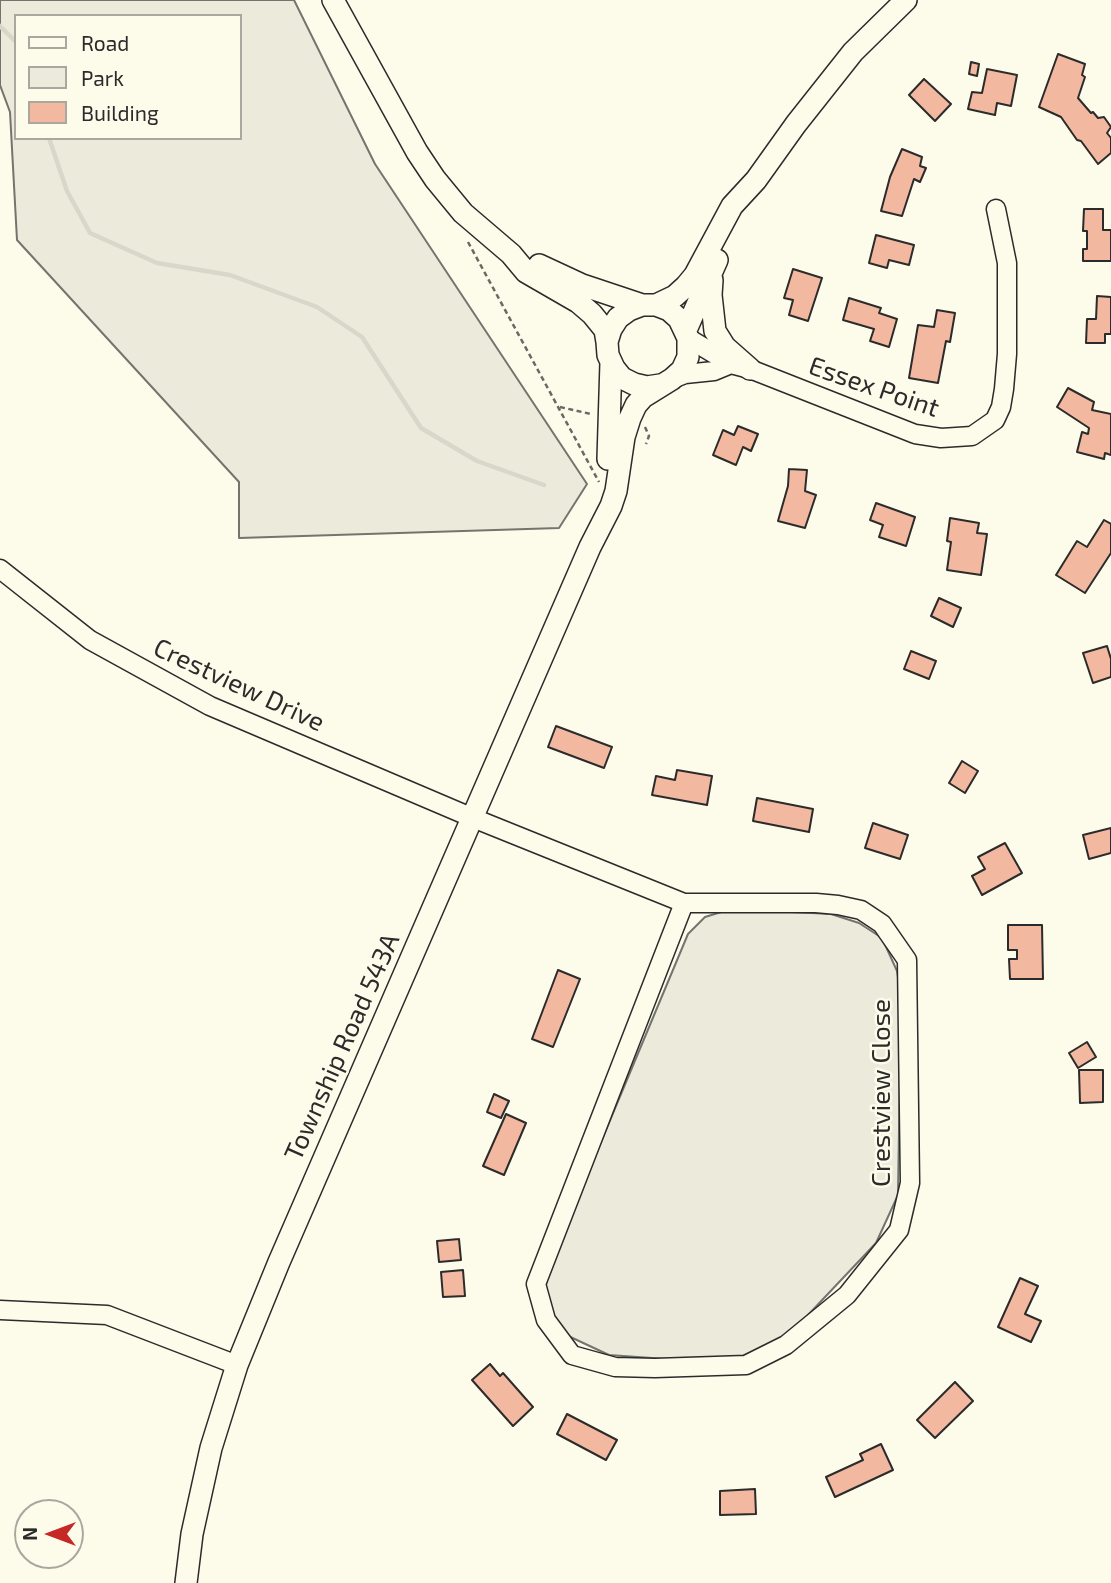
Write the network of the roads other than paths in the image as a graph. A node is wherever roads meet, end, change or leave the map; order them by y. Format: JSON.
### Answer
{"nodes":[{"id":1,"x":333,"y":0,"type":"edge"},
{"id":2,"x":906,"y":0,"type":"edge"},
{"id":3,"x":756,"y":180,"type":"junction"},
{"id":4,"x":996,"y":209,"type":"dead end"},
{"id":5,"x":511,"y":254,"type":"junction"},
{"id":6,"x":713,"y":267,"type":"junction"},
{"id":7,"x":649,"y":305,"type":"junction"},
{"id":8,"x":687,"y":334,"type":"junction"},
{"id":9,"x":609,"y":352,"type":"junction"},
{"id":10,"x":740,"y":366,"type":"junction"},
{"id":11,"x":666,"y":382,"type":"junction"},
{"id":12,"x":590,"y":547,"type":"junction"},
{"id":13,"x":0,"y":569,"type":"edge"},
{"id":14,"x":473,"y":818,"type":"junction"},
{"id":15,"x":684,"y":903,"type":"junction"},
{"id":16,"x":0,"y":1310,"type":"edge"},
{"id":17,"x":237,"y":1365,"type":"junction"},
{"id":18,"x":186,"y":1583,"type":"edge"}],
"edges":[{"from":1,"to":5,"type":"main road"},
{"from":2,"to":3,"type":"main road","name":"Township Road 543A"},
{"from":3,"to":6,"type":"main road","name":"Township Road 543A"},
{"from":3,"to":7,"type":"main road","name":"Township Road 543A"},
{"from":4,"to":10,"type":"street","name":"Essex Point"},
{"from":5,"to":7,"type":"main road"},
{"from":5,"to":9,"type":"main road"},
{"from":6,"to":8,"type":"main road","name":"Township Road 543A"},
{"from":6,"to":10,"type":"main road"},
{"from":7,"to":8,"type":"main road"},
{"from":7,"to":9,"type":"main road","name":"Township Road 543A"},
{"from":8,"to":10,"type":"street","name":"Essex Point"},
{"from":8,"to":11,"type":"main road","name":"Township Road 543A"},
{"from":9,"to":11,"type":"main road"},
{"from":9,"to":12,"type":"main road","name":"Township Road 543A"},
{"from":10,"to":11,"type":"street"},
{"from":11,"to":12,"type":"main road","name":"Township Road 543A"},
{"from":12,"to":14,"type":"main road","name":"Township Road 543A"},
{"from":13,"to":14,"type":"street","name":"Crestview Drive"},
{"from":14,"to":15,"type":"street","name":"Crestview Close"},
{"from":14,"to":17,"type":"main road","name":"Township Road 543A"},
{"from":15,"to":15,"type":"street","name":"Crestview Close"},
{"from":16,"to":17,"type":"street"},
{"from":17,"to":18,"type":"main road","name":"Township Road 543A"}]}
